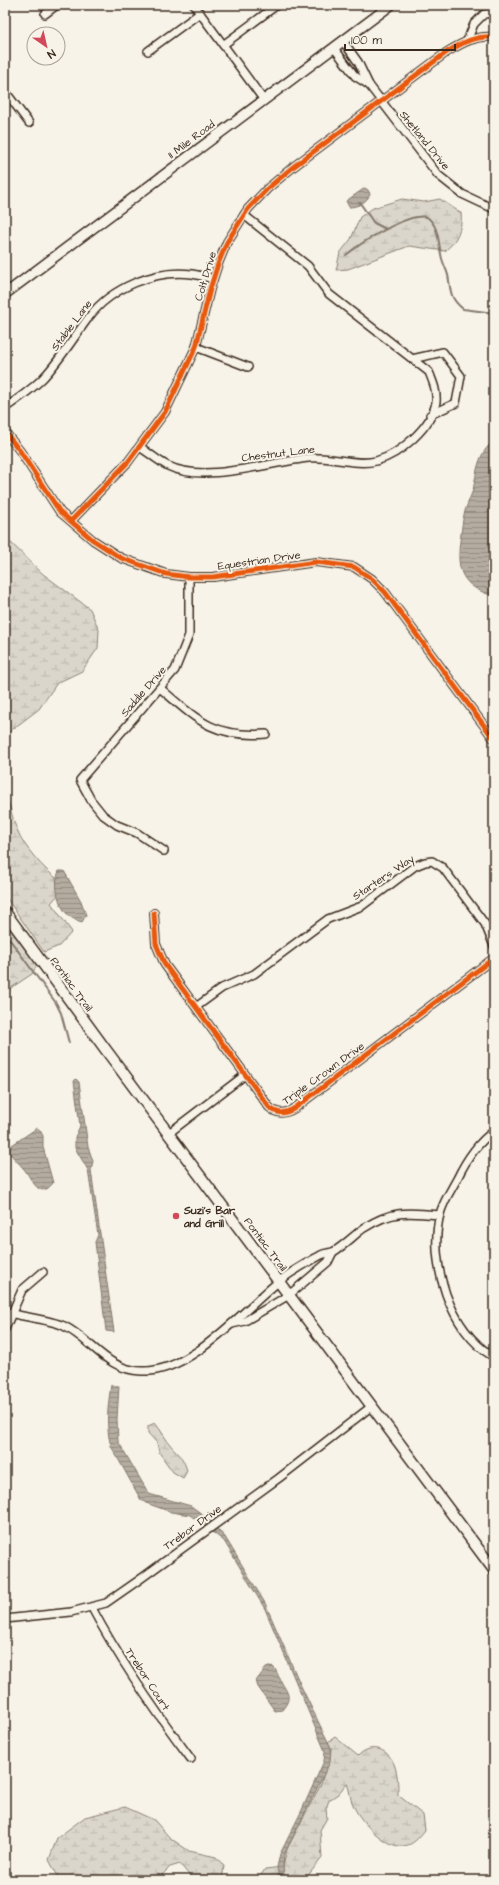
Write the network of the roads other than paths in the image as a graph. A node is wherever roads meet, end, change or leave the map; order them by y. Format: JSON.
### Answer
{"nodes":[{"id":1,"x":57,"y":5,"type":"edge"},
{"id":2,"x":194,"y":5,"type":"edge"},
{"id":3,"x":277,"y":5,"type":"edge"},
{"id":4,"x":391,"y":5,"type":"edge"},
{"id":5,"x":200,"y":13,"type":"junction"},
{"id":6,"x":494,"y":13,"type":"edge"},
{"id":7,"x":45,"y":14,"type":"dead end"},
{"id":8,"x":494,"y":37,"type":"edge"},
{"id":9,"x":343,"y":41,"type":"junction"},
{"id":10,"x":467,"y":41,"type":"junction"},
{"id":11,"x":223,"y":45,"type":"junction"},
{"id":12,"x":334,"y":48,"type":"junction"},
{"id":13,"x":148,"y":51,"type":"dead end"},
{"id":14,"x":369,"y":85,"type":"junction"},
{"id":15,"x":5,"y":91,"type":"edge"},
{"id":16,"x":263,"y":100,"type":"junction"},
{"id":17,"x":380,"y":101,"type":"junction"},
{"id":18,"x":29,"y":123,"type":"dead end"},
{"id":19,"x":494,"y":209,"type":"edge"},
{"id":20,"x":244,"y":215,"type":"junction"},
{"id":21,"x":213,"y":279,"type":"junction"},
{"id":22,"x":5,"y":294,"type":"edge"},
{"id":23,"x":196,"y":347,"type":"junction"},
{"id":24,"x":412,"y":359,"type":"junction"},
{"id":25,"x":248,"y":367,"type":"dead end"},
{"id":26,"x":5,"y":408,"type":"edge"},
{"id":27,"x":430,"y":415,"type":"junction"},
{"id":28,"x":5,"y":432,"type":"edge"},
{"id":29,"x":140,"y":447,"type":"junction"},
{"id":30,"x":71,"y":521,"type":"junction"},
{"id":31,"x":189,"y":577,"type":"junction"},
{"id":32,"x":160,"y":688,"type":"junction"},
{"id":33,"x":266,"y":734,"type":"dead end"},
{"id":34,"x":494,"y":738,"type":"edge"},
{"id":35,"x":164,"y":851,"type":"dead end"},
{"id":36,"x":5,"y":912,"type":"edge"},
{"id":37,"x":154,"y":913,"type":"dead end"},
{"id":38,"x":494,"y":946,"type":"edge"},
{"id":39,"x":494,"y":958,"type":"edge"},
{"id":40,"x":196,"y":1008,"type":"junction"},
{"id":41,"x":245,"y":1075,"type":"junction"},
{"id":42,"x":494,"y":1132,"type":"edge"},
{"id":43,"x":168,"y":1133,"type":"junction"},
{"id":44,"x":440,"y":1215,"type":"junction"},
{"id":45,"x":333,"y":1252,"type":"junction"},
{"id":46,"x":43,"y":1272,"type":"dead end"},
{"id":47,"x":279,"y":1282,"type":"junction"},
{"id":48,"x":288,"y":1294,"type":"junction"},
{"id":49,"x":8,"y":1313,"type":"edge"},
{"id":50,"x":231,"y":1324,"type":"junction"},
{"id":51,"x":5,"y":1328,"type":"edge"},
{"id":52,"x":494,"y":1357,"type":"edge"},
{"id":53,"x":372,"y":1406,"type":"junction"},
{"id":54,"x":494,"y":1570,"type":"edge"},
{"id":55,"x":92,"y":1608,"type":"junction"},
{"id":56,"x":5,"y":1619,"type":"edge"},
{"id":57,"x":191,"y":1759,"type":"dead end"}],
"edges":[{"from":1,"to":7,"type":"street"},
{"from":2,"to":5,"type":"street"},
{"from":3,"to":11,"type":"street"},
{"from":4,"to":9,"type":"street","name":"11 Mile Road"},
{"from":5,"to":11,"type":"street"},
{"from":5,"to":13,"type":"street"},
{"from":6,"to":10,"type":"street"},
{"from":8,"to":10,"type":"street","name":"Colt Drive"},
{"from":9,"to":12,"type":"street","name":"11 Mile Road"},
{"from":9,"to":14,"type":"street","name":"Shetland Drive"},
{"from":10,"to":17,"type":"street","name":"Colt Drive"},
{"from":11,"to":16,"type":"street"},
{"from":12,"to":14,"type":"street","name":"Shetland Drive"},
{"from":12,"to":16,"type":"street","name":"11 Mile Road"},
{"from":14,"to":17,"type":"street","name":"Shetland Drive"},
{"from":15,"to":18,"type":"street"},
{"from":16,"to":22,"type":"street","name":"11 Mile Road"},
{"from":17,"to":19,"type":"street","name":"Shetland Drive"},
{"from":17,"to":20,"type":"street","name":"Colt Drive"},
{"from":20,"to":21,"type":"street","name":"Colt Drive"},
{"from":20,"to":24,"type":"street","name":"Chestnut Lane"},
{"from":21,"to":23,"type":"street","name":"Colt Drive"},
{"from":21,"to":26,"type":"street","name":"Stable Lane"},
{"from":23,"to":25,"type":"street"},
{"from":23,"to":29,"type":"street","name":"Colt Drive"},
{"from":24,"to":27,"type":"street","name":"Chestnut Lane"},
{"from":24,"to":27,"type":"street"},
{"from":27,"to":29,"type":"street","name":"Chestnut Lane"},
{"from":28,"to":30,"type":"street","name":"Equestrian Drive"},
{"from":29,"to":30,"type":"street","name":"Colt Drive"},
{"from":30,"to":31,"type":"street","name":"Equestrian Drive"},
{"from":31,"to":32,"type":"street","name":"Saddle Drive"},
{"from":31,"to":34,"type":"street","name":"Equestrian Drive"},
{"from":32,"to":33,"type":"street"},
{"from":32,"to":35,"type":"street","name":"Saddle Drive"},
{"from":36,"to":43,"type":"main road","name":"Pontiac Trail"},
{"from":37,"to":40,"type":"street","name":"Triple Crown Drive"},
{"from":38,"to":40,"type":"street","name":"Starters Way"},
{"from":39,"to":41,"type":"street","name":"Triple Crown Drive"},
{"from":40,"to":41,"type":"street","name":"Triple Crown Drive"},
{"from":41,"to":43,"type":"street"},
{"from":42,"to":44,"type":"street"},
{"from":43,"to":47,"type":"main road","name":"Pontiac Trail"},
{"from":44,"to":45,"type":"street"},
{"from":44,"to":52,"type":"street"},
{"from":45,"to":47,"type":"street"},
{"from":45,"to":48,"type":"street"},
{"from":46,"to":49,"type":"street"},
{"from":47,"to":48,"type":"main road","name":"Pontiac Trail"},
{"from":47,"to":50,"type":"street"},
{"from":48,"to":50,"type":"street"},
{"from":48,"to":53,"type":"main road","name":"Pontiac Trail"},
{"from":49,"to":50,"type":"street"},
{"from":49,"to":51,"type":"street"},
{"from":53,"to":54,"type":"main road","name":"Pontiac Trail"},
{"from":53,"to":55,"type":"street","name":"Trebor Drive"},
{"from":55,"to":56,"type":"street","name":"Trebor Drive"},
{"from":55,"to":57,"type":"street","name":"Trebor Court"}]}
